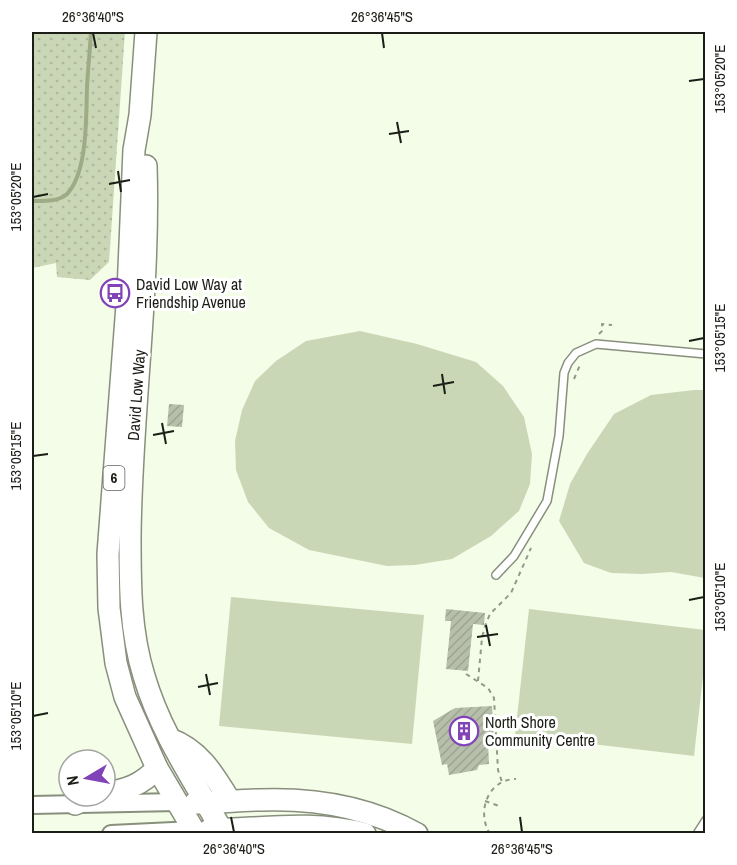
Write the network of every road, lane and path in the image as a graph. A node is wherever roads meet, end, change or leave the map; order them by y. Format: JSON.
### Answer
{"nodes":[{"id":1,"x":146,"y":32,"type":"edge"},
{"id":2,"x":138,"y":243,"type":"junction"},
{"id":3,"x":612,"y":325,"type":"dead end"},
{"id":4,"x":595,"y":338,"type":"dead end"},
{"id":5,"x":705,"y":354,"type":"edge"},
{"id":6,"x":496,"y":575,"type":"dead end"},
{"id":7,"x":466,"y":674,"type":"dead end"},
{"id":8,"x":169,"y":739,"type":"junction"},
{"id":9,"x":157,"y":768,"type":"junction"},
{"id":10,"x":516,"y":779,"type":"dead end"},
{"id":11,"x":502,"y":782,"type":"junction"},
{"id":12,"x":117,"y":791,"type":"edge"},
{"id":13,"x":117,"y":801,"type":"edge"},
{"id":14,"x":230,"y":801,"type":"junction"},
{"id":15,"x":485,"y":801,"type":"junction"},
{"id":16,"x":57,"y":802,"type":"edge"},
{"id":17,"x":177,"y":802,"type":"junction"},
{"id":18,"x":206,"y":803,"type":"junction"},
{"id":19,"x":32,"y":804,"type":"edge"},
{"id":20,"x":499,"y":806,"type":"dead end"},
{"id":21,"x":705,"y":820,"type":"edge"},
{"id":22,"x":277,"y":829,"type":"edge"},
{"id":23,"x":195,"y":832,"type":"edge"},
{"id":24,"x":223,"y":832,"type":"edge"},
{"id":25,"x":111,"y":834,"type":"edge"},
{"id":26,"x":365,"y":834,"type":"edge"},
{"id":27,"x":417,"y":834,"type":"edge"},
{"id":28,"x":490,"y":834,"type":"edge"},
{"id":29,"x":697,"y":834,"type":"edge"}],
"edges":[{"from":1,"to":2,"type":"main road","name":"David Low Way","number":"6"},
{"from":2,"to":8,"type":"main road","name":"David Low Way","number":"6"},
{"from":2,"to":9,"type":"main road","name":"David Low Way","number":"6"},
{"from":3,"to":4,"type":"path"},
{"from":5,"to":6,"type":"lane"},
{"from":7,"to":11,"type":"path"},
{"from":8,"to":14,"type":"main road"},
{"from":8,"to":18,"type":"main road","name":"David Low Way"},
{"from":9,"to":12,"type":"main road"},
{"from":9,"to":17,"type":"main road","name":"David Low Way","number":"6"},
{"from":10,"to":11,"type":"path"},
{"from":11,"to":15,"type":"path"},
{"from":13,"to":17,"type":"street"},
{"from":14,"to":18,"type":"main road"},
{"from":14,"to":27,"type":"main road"},
{"from":15,"to":20,"type":"path"},
{"from":15,"to":28,"type":"path"},
{"from":16,"to":19,"type":"street"},
{"from":17,"to":18,"type":"main road"},
{"from":17,"to":23,"type":"main road","name":"David Low Way","number":"6"},
{"from":18,"to":24,"type":"main road","name":"David Low Way"},
{"from":21,"to":29,"type":"lane"},
{"from":22,"to":24,"type":"main road"},
{"from":22,"to":26,"type":"main road"},
{"from":23,"to":24,"type":"main road"},
{"from":23,"to":25,"type":"street"}]}
